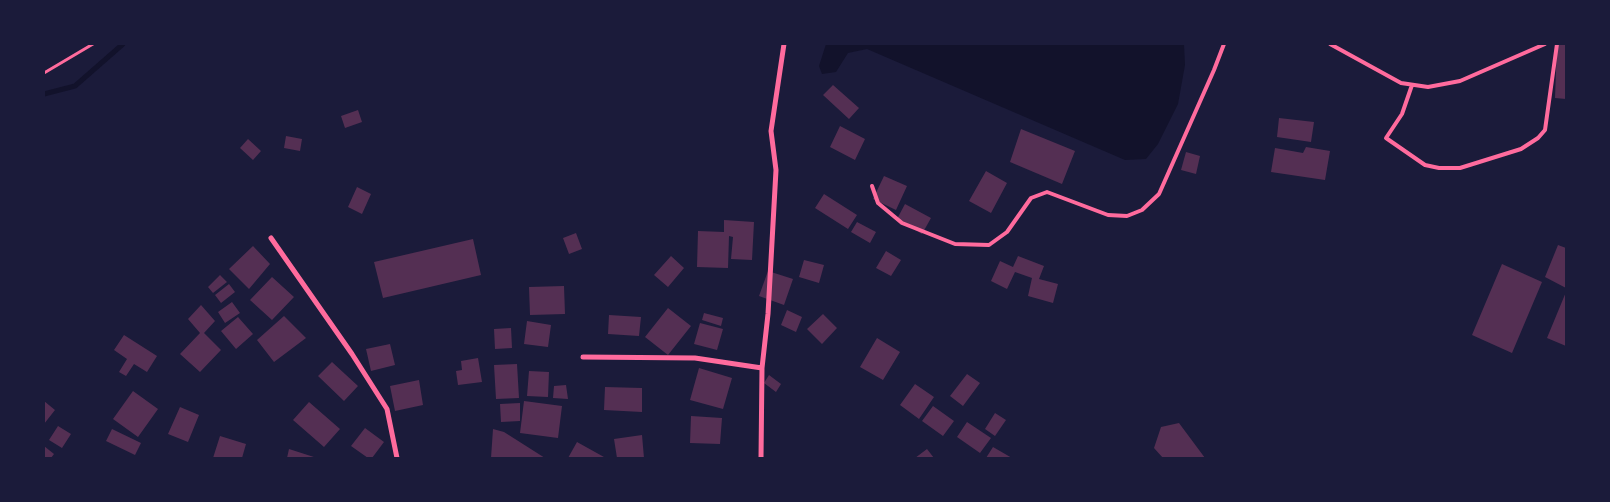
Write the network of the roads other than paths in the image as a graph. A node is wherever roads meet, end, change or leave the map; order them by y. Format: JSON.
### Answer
{"nodes":[{"id":1,"x":784,"y":44,"type":"edge"},
{"id":2,"x":1224,"y":44,"type":"edge"},
{"id":3,"x":1330,"y":44,"type":"edge"},
{"id":4,"x":1545,"y":44,"type":"edge"},
{"id":5,"x":1557,"y":44,"type":"edge"},
{"id":6,"x":1412,"y":85,"type":"junction"},
{"id":7,"x":872,"y":186,"type":"dead end"},
{"id":8,"x":271,"y":238,"type":"dead end"},
{"id":9,"x":583,"y":356,"type":"dead end"},
{"id":10,"x":762,"y":368,"type":"junction"},
{"id":11,"x":397,"y":458,"type":"edge"},
{"id":12,"x":761,"y":458,"type":"edge"}],
"edges":[{"from":1,"to":10,"type":"street"},
{"from":2,"to":7,"type":"lane"},
{"from":3,"to":6,"type":"lane"},
{"from":4,"to":6,"type":"lane"},
{"from":5,"to":6,"type":"lane"},
{"from":8,"to":11,"type":"street"},
{"from":9,"to":10,"type":"street"},
{"from":10,"to":12,"type":"street"}]}
